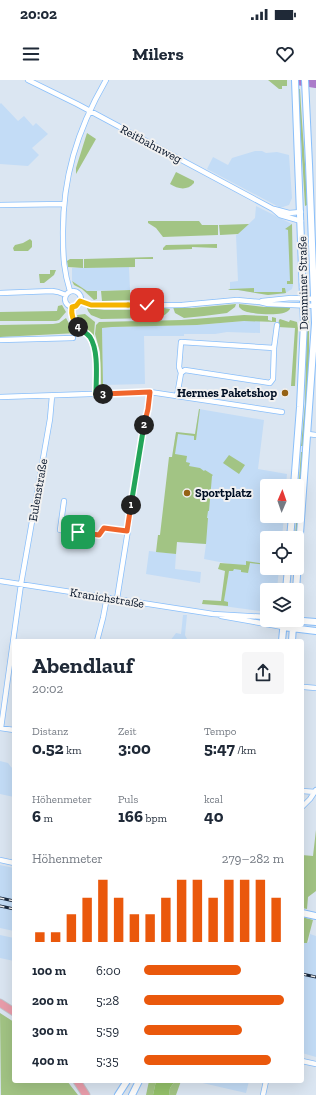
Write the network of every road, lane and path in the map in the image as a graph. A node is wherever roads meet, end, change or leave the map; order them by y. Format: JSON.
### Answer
{"nodes":[{"id":1,"x":28,"y":80,"type":"edge"},
{"id":2,"x":106,"y":80,"type":"edge"},
{"id":3,"x":295,"y":80,"type":"edge"},
{"id":4,"x":304,"y":80,"type":"edge"},
{"id":5,"x":89,"y":111,"type":"junction"},
{"id":6,"x":64,"y":204,"type":"junction"},
{"id":7,"x":0,"y":205,"type":"edge"},
{"id":8,"x":273,"y":209,"type":"junction"},
{"id":9,"x":301,"y":212,"type":"junction"},
{"id":10,"x":311,"y":212,"type":"junction"},
{"id":11,"x":301,"y":221,"type":"junction"},
{"id":12,"x":70,"y":291,"type":"junction"},
{"id":13,"x":0,"y":293,"type":"edge"},
{"id":14,"x":66,"y":295,"type":"junction"},
{"id":15,"x":304,"y":298,"type":"junction"},
{"id":16,"x":315,"y":299,"type":"edge"},
{"id":17,"x":80,"y":301,"type":"junction"},
{"id":18,"x":260,"y":302,"type":"junction"},
{"id":19,"x":304,"y":305,"type":"junction"},
{"id":20,"x":315,"y":306,"type":"edge"},
{"id":21,"x":72,"y":307,"type":"junction"},
{"id":22,"x":277,"y":325,"type":"dead end"},
{"id":23,"x":73,"y":338,"type":"dead end"},
{"id":24,"x":0,"y":340,"type":"edge"},
{"id":25,"x":274,"y":348,"type":"junction"},
{"id":26,"x":181,"y":372,"type":"junction"},
{"id":27,"x":150,"y":392,"type":"junction"},
{"id":28,"x":96,"y":394,"type":"junction"},
{"id":29,"x":52,"y":396,"type":"junction"},
{"id":30,"x":177,"y":396,"type":"junction"},
{"id":31,"x":0,"y":397,"type":"edge"},
{"id":32,"x":282,"y":412,"type":"dead end"},
{"id":33,"x":308,"y":434,"type":"junction"},
{"id":34,"x":316,"y":435,"type":"edge"},
{"id":35,"x":295,"y":479,"type":"edge"},
{"id":36,"x":64,"y":501,"type":"dead end"},
{"id":37,"x":127,"y":531,"type":"junction"},
{"id":38,"x":0,"y":581,"type":"edge"},
{"id":39,"x":297,"y":583,"type":"edge"},
{"id":40,"x":22,"y":584,"type":"junction"},
{"id":41,"x":107,"y":597,"type":"junction"},
{"id":42,"x":117,"y":599,"type":"junction"},
{"id":43,"x":213,"y":614,"type":"junction"},
{"id":44,"x":260,"y":617,"type":"edge"},
{"id":45,"x":304,"y":621,"type":"edge"},
{"id":46,"x":316,"y":622,"type":"edge"},
{"id":47,"x":260,"y":623,"type":"edge"},
{"id":48,"x":283,"y":627,"type":"joint"},
{"id":49,"x":293,"y":629,"type":"junction"},
{"id":50,"x":316,"y":631,"type":"edge"},
{"id":51,"x":14,"y":639,"type":"edge"},
{"id":52,"x":98,"y":639,"type":"edge"},
{"id":53,"x":282,"y":639,"type":"edge"},
{"id":54,"x":292,"y":639,"type":"edge"},
{"id":55,"x":12,"y":653,"type":"edge"},
{"id":56,"x":304,"y":687,"type":"dead end"},
{"id":57,"x":316,"y":688,"type":"edge"},
{"id":58,"x":1,"y":728,"type":"edge"},
{"id":59,"x":12,"y":730,"type":"edge"},
{"id":60,"x":304,"y":791,"type":"edge"},
{"id":61,"x":316,"y":791,"type":"edge"},
{"id":62,"x":304,"y":805,"type":"edge"},
{"id":63,"x":0,"y":860,"type":"edge"},
{"id":64,"x":12,"y":863,"type":"edge"},
{"id":65,"x":304,"y":913,"type":"edge"},
{"id":66,"x":316,"y":916,"type":"edge"},
{"id":67,"x":0,"y":1003,"type":"edge"},
{"id":68,"x":12,"y":1011,"type":"edge"},
{"id":69,"x":304,"y":1061,"type":"edge"},
{"id":70,"x":316,"y":1064,"type":"edge"},
{"id":71,"x":78,"y":1083,"type":"edge"},
{"id":72,"x":127,"y":1083,"type":"edge"},
{"id":73,"x":139,"y":1083,"type":"edge"},
{"id":74,"x":140,"y":1083,"type":"edge"},
{"id":75,"x":266,"y":1083,"type":"edge"},
{"id":76,"x":81,"y":1088,"type":"junction"},
{"id":77,"x":86,"y":1095,"type":"edge"},
{"id":78,"x":90,"y":1095,"type":"edge"},
{"id":79,"x":118,"y":1095,"type":"edge"},
{"id":80,"x":132,"y":1095,"type":"edge"},
{"id":81,"x":137,"y":1095,"type":"edge"},
{"id":82,"x":263,"y":1095,"type":"edge"}],
"edges":[{"from":1,"to":5,"type":"street","name":"Reitbahnweg"},
{"from":2,"to":5,"type":"street"},
{"from":3,"to":9,"type":"main road","name":"Demminer Straße"},
{"from":4,"to":10,"type":"main road","name":"Demminer Straße"},
{"from":5,"to":6,"type":"street"},
{"from":5,"to":8,"type":"street","name":"Reitbahnweg"},
{"from":6,"to":7,"type":"street"},
{"from":6,"to":12,"type":"street"},
{"from":8,"to":9,"type":"street","name":"Reitbahnweg"},
{"from":8,"to":11,"type":"street","name":"Reitbahnweg"},
{"from":9,"to":10,"type":"main road"},
{"from":9,"to":11,"type":"main road","name":"Demminer Straße"},
{"from":10,"to":16,"type":"main road","name":"Demminer Straße"},
{"from":11,"to":15,"type":"main road","name":"Demminer Straße"},
{"from":12,"to":14,"type":"street"},
{"from":12,"to":17,"type":"street"},
{"from":13,"to":14,"type":"street"},
{"from":14,"to":21,"type":"street"},
{"from":15,"to":16,"type":"street"},
{"from":15,"to":18,"type":"street"},
{"from":15,"to":19,"type":"main road","name":"Demminer Straße"},
{"from":16,"to":20,"type":"main road","name":"Demminer Straße"},
{"from":17,"to":18,"type":"street"},
{"from":17,"to":21,"type":"street"},
{"from":18,"to":19,"type":"street"},
{"from":19,"to":20,"type":"street"},
{"from":19,"to":35,"type":"main road","name":"Demminer Straße"},
{"from":20,"to":33,"type":"main road","name":"Demminer Straße"},
{"from":21,"to":28,"type":"street"},
{"from":22,"to":25,"type":"street"},
{"from":23,"to":24,"type":"street"},
{"from":25,"to":26,"type":"street"},
{"from":25,"to":26,"type":"street"},
{"from":26,"to":30,"type":"street"},
{"from":27,"to":28,"type":"street"},
{"from":27,"to":30,"type":"street"},
{"from":27,"to":37,"type":"street"},
{"from":28,"to":29,"type":"street"},
{"from":29,"to":31,"type":"street"},
{"from":29,"to":40,"type":"street","name":"Eulenstraße"},
{"from":30,"to":32,"type":"street"},
{"from":33,"to":34,"type":"street"},
{"from":33,"to":39,"type":"main road","name":"Demminer Straße"},
{"from":36,"to":37,"type":"street"},
{"from":37,"to":42,"type":"street"},
{"from":38,"to":40,"type":"street","name":"Kranichstraße"},
{"from":40,"to":41,"type":"street","name":"Kranichstraße"},
{"from":40,"to":51,"type":"street","name":"Eulenstraße"},
{"from":41,"to":42,"type":"street","name":"Kranichstraße"},
{"from":41,"to":52,"type":"street"},
{"from":42,"to":43,"type":"street","name":"Kranichstraße"},
{"from":43,"to":44,"type":"street","name":"Kranichstraße"},
{"from":43,"to":47,"type":"street","name":"Kranichstraße"},
{"from":45,"to":46,"type":"main road"},
{"from":48,"to":49,"type":"main road"},
{"from":48,"to":53,"type":"main road"},
{"from":49,"to":50,"type":"main road"},
{"from":49,"to":54,"type":"main road"},
{"from":55,"to":58,"type":"street","name":"Eulenstraße"},
{"from":56,"to":57,"type":"street"},
{"from":58,"to":59,"type":"street"},
{"from":60,"to":61,"type":"street"},
{"from":61,"to":62,"type":"street"},
{"from":63,"to":64,"type":"street"},
{"from":65,"to":66,"type":"main road"},
{"from":67,"to":68,"type":"main road"},
{"from":69,"to":70,"type":"street"},
{"from":71,"to":76,"type":"main road"},
{"from":72,"to":79,"type":"main road"},
{"from":73,"to":80,"type":"main road"},
{"from":74,"to":81,"type":"main road"},
{"from":75,"to":82,"type":"street"},
{"from":76,"to":77,"type":"main road"},
{"from":76,"to":78,"type":"main road"}]}
